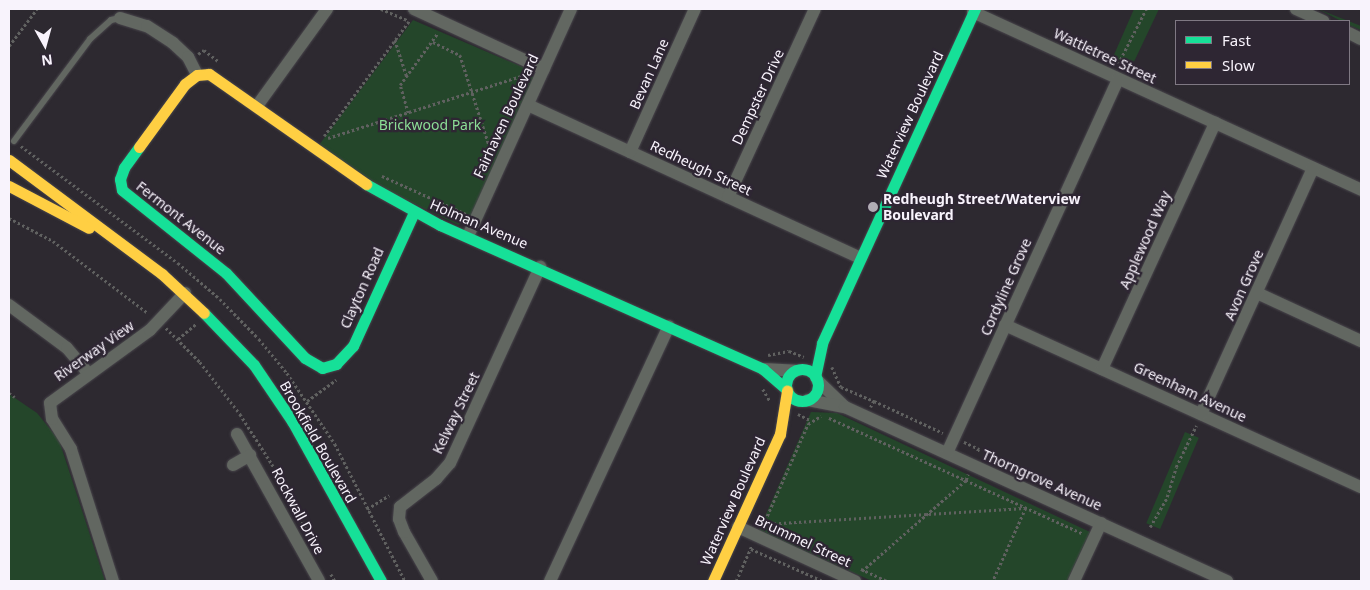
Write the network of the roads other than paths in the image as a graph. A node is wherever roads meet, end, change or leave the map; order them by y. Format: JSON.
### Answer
{"nodes":[{"id":1,"x":327,"y":9,"type":"edge"},
{"id":2,"x":414,"y":9,"type":"edge"},
{"id":3,"x":571,"y":9,"type":"edge"},
{"id":4,"x":695,"y":9,"type":"edge"},
{"id":5,"x":815,"y":9,"type":"edge"},
{"id":6,"x":1296,"y":9,"type":"edge"},
{"id":7,"x":974,"y":10,"type":"edge"},
{"id":8,"x":120,"y":18,"type":"joint"},
{"id":9,"x":1321,"y":20,"type":"edge"},
{"id":10,"x":544,"y":69,"type":"junction"},
{"id":11,"x":200,"y":74,"type":"junction"},
{"id":12,"x":1118,"y":79,"type":"junction"},
{"id":13,"x":528,"y":105,"type":"junction"},
{"id":14,"x":256,"y":106,"type":"junction"},
{"id":15,"x":1214,"y":123,"type":"junction"},
{"id":16,"x":14,"y":141,"type":"dead end"},
{"id":17,"x":630,"y":152,"type":"junction"},
{"id":18,"x":9,"y":160,"type":"edge"},
{"id":19,"x":1314,"y":168,"type":"junction"},
{"id":20,"x":9,"y":186,"type":"edge"},
{"id":21,"x":1361,"y":190,"type":"edge"},
{"id":22,"x":728,"y":197,"type":"junction"},
{"id":23,"x":414,"y":212,"type":"junction"},
{"id":24,"x":468,"y":236,"type":"junction"},
{"id":25,"x":127,"y":248,"type":"junction"},
{"id":26,"x":861,"y":258,"type":"junction"},
{"id":27,"x":540,"y":267,"type":"junction"},
{"id":28,"x":1257,"y":292,"type":"junction"},
{"id":29,"x":185,"y":293,"type":"junction"},
{"id":30,"x":9,"y":305,"type":"edge"},
{"id":31,"x":1006,"y":324,"type":"junction"},
{"id":32,"x":669,"y":326,"type":"junction"},
{"id":33,"x":1361,"y":341,"type":"edge"},
{"id":34,"x":822,"y":343,"type":"junction"},
{"id":35,"x":327,"y":367,"type":"joint"},
{"id":36,"x":763,"y":369,"type":"junction"},
{"id":37,"x":1102,"y":369,"type":"junction"},
{"id":38,"x":797,"y":370,"type":"junction"},
{"id":39,"x":88,"y":372,"type":"junction"},
{"id":40,"x":816,"y":379,"type":"junction"},
{"id":41,"x":787,"y":390,"type":"junction"},
{"id":42,"x":807,"y":400,"type":"junction"},
{"id":43,"x":845,"y":407,"type":"junction"},
{"id":44,"x":1199,"y":420,"type":"junction"},
{"id":45,"x":238,"y":434,"type":"dead end"},
{"id":46,"x":780,"y":434,"type":"junction"},
{"id":47,"x":947,"y":454,"type":"junction"},
{"id":48,"x":250,"y":456,"type":"junction"},
{"id":49,"x":233,"y":465,"type":"dead end"},
{"id":50,"x":1361,"y":487,"type":"edge"},
{"id":51,"x":1101,"y":523,"type":"junction"},
{"id":52,"x":738,"y":527,"type":"junction"},
{"id":53,"x":857,"y":578,"type":"edge"},
{"id":54,"x":114,"y":581,"type":"edge"},
{"id":55,"x":319,"y":581,"type":"edge"},
{"id":56,"x":381,"y":581,"type":"edge"},
{"id":57,"x":432,"y":581,"type":"edge"},
{"id":58,"x":550,"y":581,"type":"edge"},
{"id":59,"x":713,"y":581,"type":"edge"},
{"id":60,"x":1074,"y":581,"type":"edge"},
{"id":61,"x":1227,"y":581,"type":"edge"}],
"edges":[{"from":1,"to":14,"type":"street"},
{"from":2,"to":10,"type":"street"},
{"from":3,"to":10,"type":"street","name":"Fairhaven Boulevard"},
{"from":4,"to":17,"type":"street","name":"Bevan Lane"},
{"from":5,"to":22,"type":"street","name":"Dempster Drive"},
{"from":6,"to":9,"type":"street"},
{"from":7,"to":12,"type":"street","name":"Wattletree Street"},
{"from":7,"to":26,"type":"street","name":"Waterview Boulevard"},
{"from":8,"to":11,"type":"street"},
{"from":8,"to":16,"type":"lane"},
{"from":10,"to":13,"type":"street","name":"Fairhaven Boulevard"},
{"from":11,"to":14,"type":"street","name":"Holman Avenue"},
{"from":11,"to":35,"type":"street","name":"Fermont Avenue"},
{"from":12,"to":15,"type":"street","name":"Wattletree Street"},
{"from":12,"to":31,"type":"street","name":"Cordyline Grove"},
{"from":13,"to":17,"type":"street","name":"Redheugh Street"},
{"from":13,"to":24,"type":"street","name":"Fairhaven Boulevard"},
{"from":14,"to":23,"type":"street","name":"Holman Avenue"},
{"from":15,"to":19,"type":"street","name":"Wattletree Street"},
{"from":15,"to":37,"type":"street","name":"Applewood Way"},
{"from":17,"to":22,"type":"street","name":"Redheugh Street"},
{"from":18,"to":25,"type":"street","name":"Brookfield Boulevard"},
{"from":19,"to":21,"type":"street","name":"Wattletree Street"},
{"from":19,"to":28,"type":"street","name":"Avon Grove"},
{"from":20,"to":25,"type":"street","name":"Brookfield Boulevard"},
{"from":22,"to":26,"type":"street","name":"Redheugh Street"},
{"from":23,"to":24,"type":"street","name":"Holman Avenue"},
{"from":23,"to":35,"type":"street","name":"Clayton Road"},
{"from":24,"to":27,"type":"street","name":"Holman Avenue"},
{"from":25,"to":29,"type":"street","name":"Brookfield Boulevard"},
{"from":26,"to":34,"type":"street","name":"Waterview Boulevard"},
{"from":27,"to":32,"type":"street","name":"Holman Avenue"},
{"from":27,"to":57,"type":"street","name":"Kelway Street"},
{"from":28,"to":33,"type":"street"},
{"from":28,"to":44,"type":"street","name":"Avon Grove"},
{"from":29,"to":39,"type":"street","name":"Riverway View"},
{"from":29,"to":56,"type":"street","name":"Brookfield Boulevard"},
{"from":30,"to":39,"type":"street"},
{"from":31,"to":37,"type":"street","name":"Greenham Avenue"},
{"from":31,"to":47,"type":"street","name":"Cordyline Grove"},
{"from":32,"to":36,"type":"street","name":"Holman Avenue"},
{"from":32,"to":58,"type":"street"},
{"from":34,"to":38,"type":"street","name":"Waterview Boulevard"},
{"from":34,"to":40,"type":"street","name":"Waterview Boulevard"},
{"from":36,"to":38,"type":"street","name":"Holman Avenue"},
{"from":36,"to":41,"type":"street","name":"Holman Avenue"},
{"from":37,"to":44,"type":"street","name":"Greenham Avenue"},
{"from":38,"to":40,"type":"street"},
{"from":38,"to":41,"type":"street"},
{"from":39,"to":54,"type":"street","name":"Riverway View"},
{"from":40,"to":42,"type":"street"},
{"from":40,"to":43,"type":"street","name":"Thorngrove Avenue"},
{"from":41,"to":42,"type":"street"},
{"from":41,"to":46,"type":"street","name":"Waterview Boulevard"},
{"from":42,"to":43,"type":"street","name":"Thorngrove Avenue"},
{"from":42,"to":46,"type":"street","name":"Waterview Boulevard"},
{"from":43,"to":47,"type":"street","name":"Thorngrove Avenue"},
{"from":44,"to":50,"type":"street","name":"Greenham Avenue"},
{"from":45,"to":48,"type":"street","name":"Rockwall Drive"},
{"from":46,"to":52,"type":"street","name":"Waterview Boulevard"},
{"from":47,"to":51,"type":"street","name":"Thorngrove Avenue"},
{"from":48,"to":49,"type":"street"},
{"from":48,"to":55,"type":"street","name":"Rockwall Drive"},
{"from":51,"to":60,"type":"street"},
{"from":51,"to":61,"type":"street","name":"Thorngrove Avenue"},
{"from":52,"to":53,"type":"street","name":"Brummel Street"},
{"from":52,"to":59,"type":"street","name":"Waterview Boulevard"}]}
